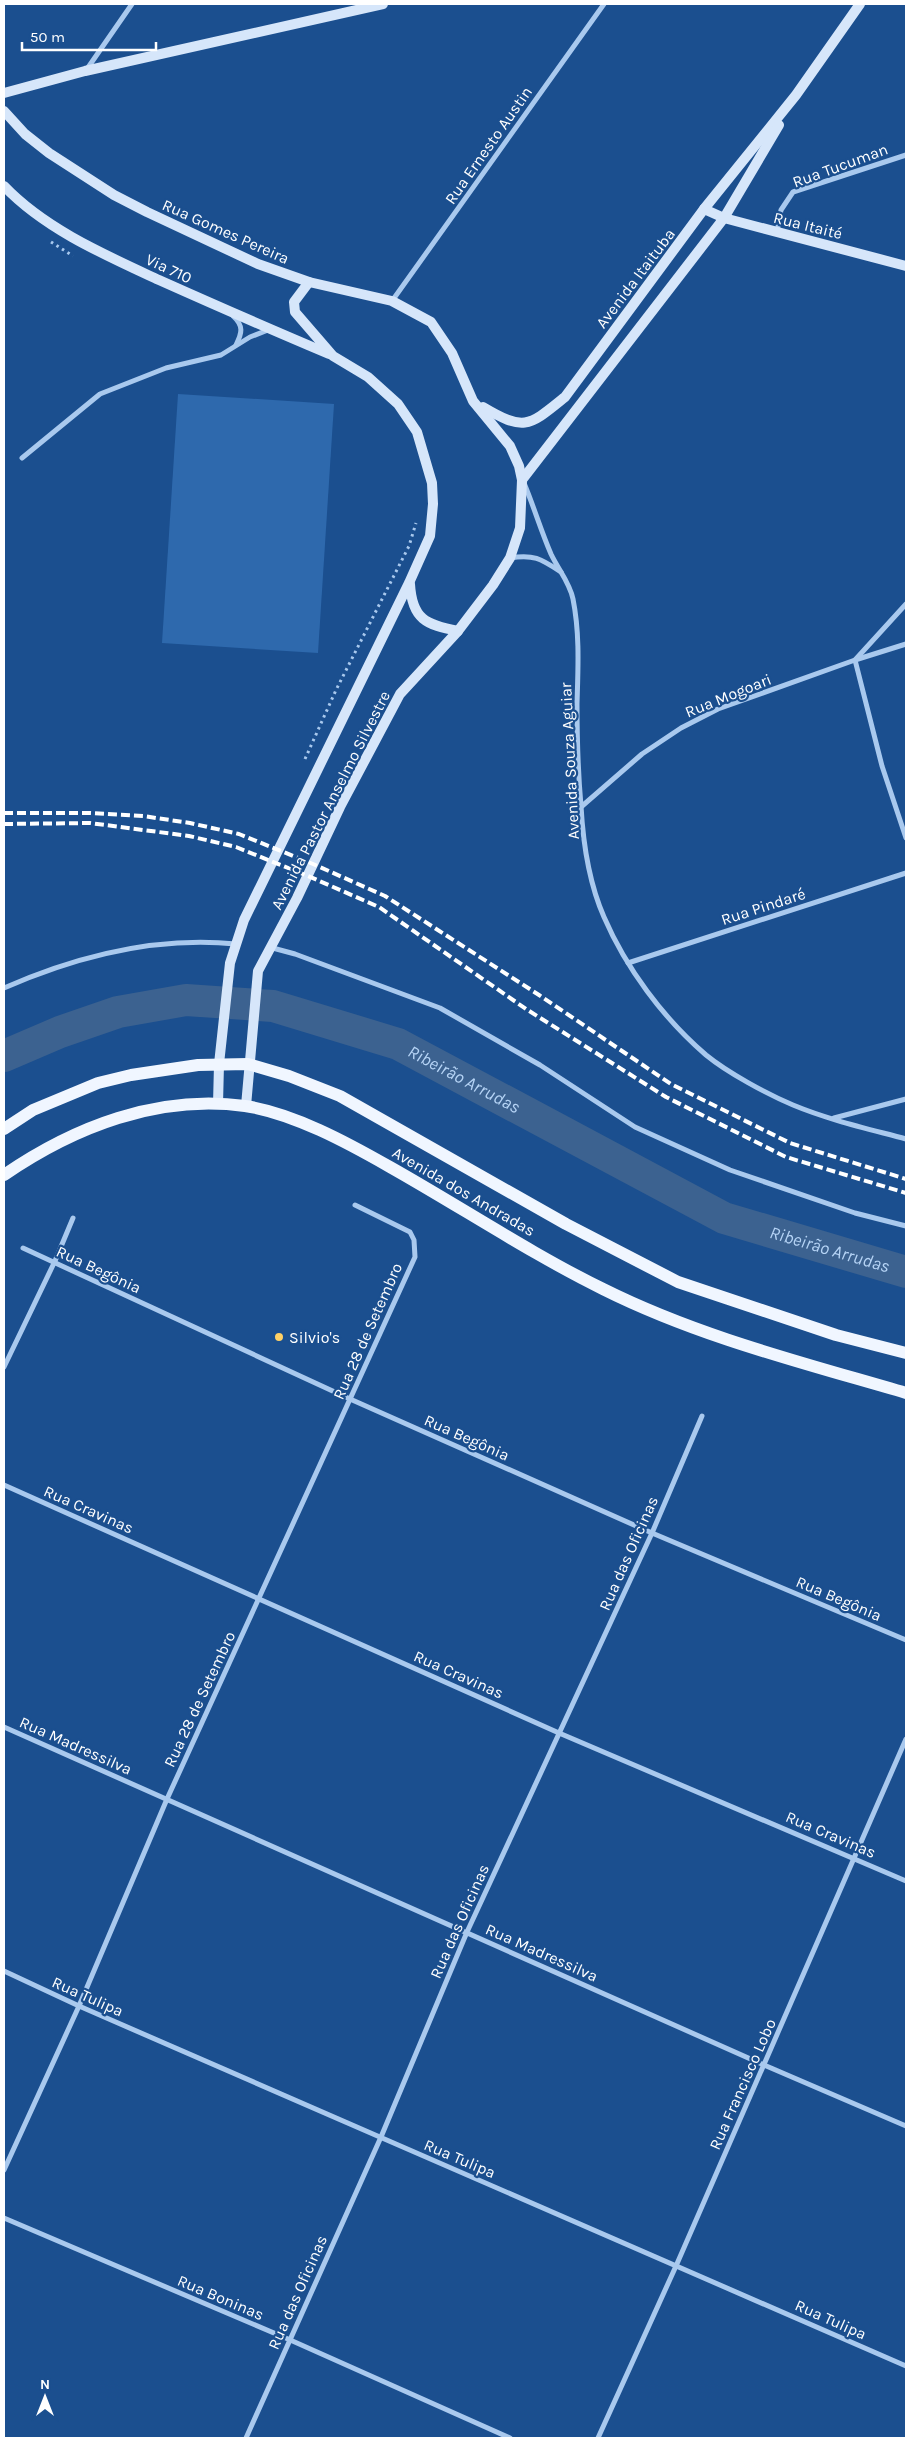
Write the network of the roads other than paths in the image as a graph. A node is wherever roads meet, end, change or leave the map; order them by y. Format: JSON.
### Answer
{"nodes":[{"id":1,"x":132,"y":4,"type":"edge"},
{"id":2,"x":383,"y":4,"type":"edge"},
{"id":3,"x":604,"y":4,"type":"edge"},
{"id":4,"x":860,"y":4,"type":"edge"},
{"id":5,"x":85,"y":71,"type":"junction"},
{"id":6,"x":4,"y":93,"type":"edge"},
{"id":7,"x":796,"y":95,"type":"junction"},
{"id":8,"x":4,"y":111,"type":"edge"},
{"id":9,"x":906,"y":155,"type":"edge"},
{"id":10,"x":4,"y":186,"type":"edge"},
{"id":11,"x":704,"y":209,"type":"junction"},
{"id":12,"x":724,"y":218,"type":"junction"},
{"id":13,"x":777,"y":232,"type":"junction"},
{"id":14,"x":906,"y":266,"type":"edge"},
{"id":15,"x":309,"y":282,"type":"junction"},
{"id":16,"x":392,"y":301,"type":"junction"},
{"id":17,"x":227,"y":311,"type":"junction"},
{"id":18,"x":271,"y":329,"type":"junction"},
{"id":19,"x":236,"y":346,"type":"junction"},
{"id":20,"x":333,"y":356,"type":"junction"},
{"id":21,"x":473,"y":401,"type":"junction"},
{"id":22,"x":22,"y":458,"type":"dead end"},
{"id":23,"x":522,"y":480,"type":"junction"},
{"id":24,"x":510,"y":558,"type":"junction"},
{"id":25,"x":561,"y":572,"type":"junction"},
{"id":26,"x":409,"y":583,"type":"junction"},
{"id":27,"x":906,"y":604,"type":"edge"},
{"id":28,"x":458,"y":631,"type":"junction"},
{"id":29,"x":906,"y":644,"type":"edge"},
{"id":30,"x":855,"y":660,"type":"junction"},
{"id":31,"x":581,"y":806,"type":"junction"},
{"id":32,"x":906,"y":838,"type":"edge"},
{"id":33,"x":906,"y":873,"type":"edge"},
{"id":34,"x":236,"y":944,"type":"junction"},
{"id":35,"x":269,"y":948,"type":"junction"},
{"id":36,"x":628,"y":963,"type":"junction"},
{"id":37,"x":4,"y":988,"type":"edge"},
{"id":38,"x":219,"y":1064,"type":"junction"},
{"id":39,"x":248,"y":1064,"type":"junction"},
{"id":40,"x":906,"y":1099,"type":"edge"},
{"id":41,"x":218,"y":1104,"type":"junction"},
{"id":42,"x":246,"y":1106,"type":"junction"},
{"id":43,"x":832,"y":1119,"type":"junction"},
{"id":44,"x":4,"y":1129,"type":"edge"},
{"id":45,"x":906,"y":1139,"type":"edge"},
{"id":46,"x":4,"y":1175,"type":"edge"},
{"id":47,"x":355,"y":1205,"type":"dead end"},
{"id":48,"x":73,"y":1218,"type":"dead end"},
{"id":49,"x":906,"y":1226,"type":"edge"},
{"id":50,"x":23,"y":1248,"type":"dead end"},
{"id":51,"x":55,"y":1261,"type":"junction"},
{"id":52,"x":906,"y":1353,"type":"edge"},
{"id":53,"x":4,"y":1367,"type":"edge"},
{"id":54,"x":906,"y":1393,"type":"edge"},
{"id":55,"x":350,"y":1399,"type":"junction"},
{"id":56,"x":702,"y":1416,"type":"dead end"},
{"id":57,"x":4,"y":1485,"type":"edge"},
{"id":58,"x":652,"y":1533,"type":"junction"},
{"id":59,"x":259,"y":1598,"type":"junction"},
{"id":60,"x":906,"y":1640,"type":"edge"},
{"id":61,"x":4,"y":1727,"type":"edge"},
{"id":62,"x":559,"y":1733,"type":"junction"},
{"id":63,"x":906,"y":1739,"type":"edge"},
{"id":64,"x":167,"y":1799,"type":"junction"},
{"id":65,"x":856,"y":1858,"type":"junction"},
{"id":66,"x":906,"y":1881,"type":"edge"},
{"id":67,"x":467,"y":1932,"type":"junction"},
{"id":68,"x":4,"y":1971,"type":"edge"},
{"id":69,"x":79,"y":2006,"type":"junction"},
{"id":70,"x":764,"y":2065,"type":"junction"},
{"id":71,"x":906,"y":2126,"type":"edge"},
{"id":72,"x":380,"y":2137,"type":"junction"},
{"id":73,"x":4,"y":2170,"type":"edge"},
{"id":74,"x":4,"y":2218,"type":"edge"},
{"id":75,"x":676,"y":2266,"type":"junction"},
{"id":76,"x":288,"y":2339,"type":"junction"},
{"id":77,"x":906,"y":2366,"type":"edge"},
{"id":78,"x":246,"y":2438,"type":"edge"},
{"id":79,"x":510,"y":2438,"type":"edge"},
{"id":80,"x":598,"y":2438,"type":"edge"}],
"edges":[{"from":1,"to":5,"type":"street"},
{"from":2,"to":5,"type":"main road"},
{"from":3,"to":16,"type":"street","name":"Rua Ernesto Austin"},
{"from":4,"to":7,"type":"main road","name":"Avenida Itaituba"},
{"from":5,"to":6,"type":"main road"},
{"from":7,"to":11,"type":"main road","name":"Avenida Itaituba"},
{"from":7,"to":12,"type":"main road","name":"Avenida Itaituba"},
{"from":8,"to":15,"type":"main road","name":"Rua Gomes Pereira"},
{"from":9,"to":13,"type":"street","name":"Rua Tucuman"},
{"from":10,"to":17,"type":"main road","name":"Via 710"},
{"from":11,"to":12,"type":"main road","name":"Rua Itaité"},
{"from":11,"to":21,"type":"main road","name":"Avenida Itaituba"},
{"from":12,"to":13,"type":"main road","name":"Rua Itaité"},
{"from":12,"to":23,"type":"main road","name":"Avenida Itaituba"},
{"from":13,"to":14,"type":"main road","name":"Rua Itaité"},
{"from":15,"to":16,"type":"main road","name":"Rua Gomes Pereira"},
{"from":15,"to":20,"type":"main road"},
{"from":16,"to":21,"type":"main road","name":"Rua Gomes Pereira"},
{"from":17,"to":18,"type":"main road","name":"Via 710"},
{"from":17,"to":19,"type":"street"},
{"from":18,"to":19,"type":"street"},
{"from":18,"to":20,"type":"main road","name":"Via 710"},
{"from":19,"to":22,"type":"street"},
{"from":20,"to":26,"type":"main road","name":"Avenida Pastor Anselmo Silvestre"},
{"from":21,"to":23,"type":"main road","name":"Rua Gomes Pereira"},
{"from":23,"to":24,"type":"main road","name":"Avenida Pastor Anselmo Silvestre"},
{"from":23,"to":25,"type":"street","name":"Avenida Souza Aguiar"},
{"from":24,"to":25,"type":"street"},
{"from":24,"to":28,"type":"main road","name":"Avenida Pastor Anselmo Silvestre"},
{"from":25,"to":31,"type":"street","name":"Avenida Souza Aguiar"},
{"from":26,"to":28,"type":"main road"},
{"from":26,"to":34,"type":"main road","name":"Avenida Pastor Anselmo Silvestre"},
{"from":27,"to":30,"type":"street"},
{"from":28,"to":35,"type":"main road","name":"Avenida Pastor Anselmo Silvestre"},
{"from":29,"to":30,"type":"street","name":"Rua Mogoari"},
{"from":30,"to":31,"type":"street","name":"Rua Mogoari"},
{"from":30,"to":32,"type":"street"},
{"from":31,"to":36,"type":"street","name":"Avenida Souza Aguiar"},
{"from":33,"to":36,"type":"street","name":"Rua Pindaré"},
{"from":34,"to":37,"type":"street"},
{"from":34,"to":38,"type":"main road","name":"Avenida Pastor Anselmo Silvestre"},
{"from":35,"to":39,"type":"main road","name":"Avenida Pastor Anselmo Silvestre"},
{"from":35,"to":49,"type":"street"},
{"from":36,"to":43,"type":"street","name":"Avenida Souza Aguiar"},
{"from":38,"to":39,"type":"main road","name":"Avenida dos Andradas"},
{"from":38,"to":41,"type":"main road","name":"Avenida Pastor Anselmo Silvestre"},
{"from":38,"to":44,"type":"main road","name":"Avenida dos Andradas"},
{"from":39,"to":42,"type":"main road","name":"Avenida Pastor Anselmo Silvestre"},
{"from":39,"to":52,"type":"main road","name":"Avenida dos Andradas"},
{"from":40,"to":43,"type":"street"},
{"from":41,"to":42,"type":"main road","name":"Avenida dos Andradas"},
{"from":41,"to":46,"type":"main road","name":"Avenida dos Andradas"},
{"from":42,"to":54,"type":"main road","name":"Avenida dos Andradas"},
{"from":43,"to":45,"type":"street","name":"Avenida Souza Aguiar"},
{"from":47,"to":55,"type":"street","name":"Rua 28 de Setembro"},
{"from":48,"to":51,"type":"street"},
{"from":50,"to":51,"type":"street","name":"Rua Begônia"},
{"from":51,"to":53,"type":"street"},
{"from":51,"to":55,"type":"street","name":"Rua Begônia"},
{"from":55,"to":58,"type":"street","name":"Rua Begônia"},
{"from":55,"to":59,"type":"street","name":"Rua 28 de Setembro"},
{"from":56,"to":58,"type":"street","name":"Rua das Oficinas"},
{"from":57,"to":59,"type":"street","name":"Rua Cravinas"},
{"from":58,"to":60,"type":"street","name":"Rua Begônia"},
{"from":58,"to":62,"type":"street","name":"Rua das Oficinas"},
{"from":59,"to":62,"type":"street","name":"Rua Cravinas"},
{"from":59,"to":64,"type":"street","name":"Rua 28 de Setembro"},
{"from":61,"to":64,"type":"street","name":"Rua Madressilva"},
{"from":62,"to":65,"type":"street","name":"Rua Cravinas"},
{"from":62,"to":67,"type":"street","name":"Rua das Oficinas"},
{"from":63,"to":65,"type":"street","name":"Rua Francisco Lobo"},
{"from":64,"to":67,"type":"street","name":"Rua Madressilva"},
{"from":64,"to":69,"type":"street","name":"Rua 28 de Setembro"},
{"from":65,"to":66,"type":"street","name":"Rua Cravinas"},
{"from":65,"to":70,"type":"street","name":"Rua Francisco Lobo"},
{"from":67,"to":70,"type":"street","name":"Rua Madressilva"},
{"from":67,"to":72,"type":"street","name":"Rua das Oficinas"},
{"from":68,"to":69,"type":"street","name":"Rua Tulipa"},
{"from":69,"to":72,"type":"street","name":"Rua Tulipa"},
{"from":69,"to":73,"type":"street","name":"Rua 28 de Setembro"},
{"from":70,"to":71,"type":"street","name":"Rua Madressilva"},
{"from":70,"to":75,"type":"street","name":"Rua Francisco Lobo"},
{"from":72,"to":75,"type":"street","name":"Rua Tulipa"},
{"from":72,"to":76,"type":"street","name":"Rua das Oficinas"},
{"from":74,"to":76,"type":"street","name":"Rua Boninas"},
{"from":75,"to":77,"type":"street","name":"Rua Tulipa"},
{"from":75,"to":80,"type":"street","name":"Rua Francisco Lobo"},
{"from":76,"to":78,"type":"street","name":"Rua das Oficinas"},
{"from":76,"to":79,"type":"street","name":"Rua Boninas"}]}
